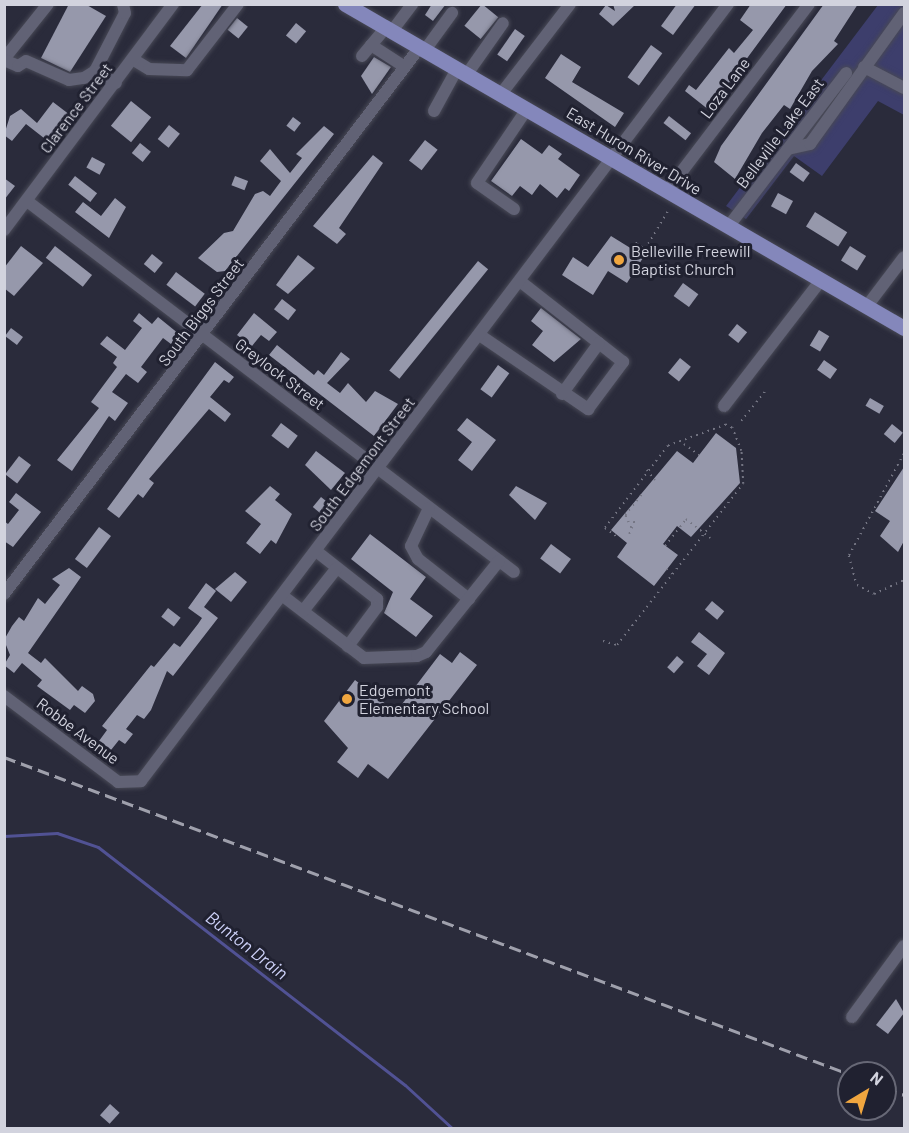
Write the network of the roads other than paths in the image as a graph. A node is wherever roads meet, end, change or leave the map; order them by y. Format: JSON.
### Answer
{"nodes":[{"id":1,"x":48,"y":4,"type":"edge"},
{"id":2,"x":123,"y":4,"type":"edge"},
{"id":3,"x":173,"y":4,"type":"edge"},
{"id":4,"x":238,"y":4,"type":"edge"},
{"id":5,"x":345,"y":4,"type":"edge"},
{"id":6,"x":412,"y":4,"type":"edge"},
{"id":7,"x":570,"y":4,"type":"edge"},
{"id":8,"x":728,"y":4,"type":"edge"},
{"id":9,"x":809,"y":4,"type":"edge"},
{"id":10,"x":452,"y":13,"type":"dead end"},
{"id":11,"x":904,"y":13,"type":"edge"},
{"id":12,"x":503,"y":23,"type":"dead end"},
{"id":13,"x":389,"y":29,"type":"junction"},
{"id":14,"x":371,"y":45,"type":"junction"},
{"id":15,"x":422,"y":48,"type":"junction"},
{"id":16,"x":362,"y":56,"type":"dead end"},
{"id":17,"x":4,"y":60,"type":"edge"},
{"id":18,"x":134,"y":60,"type":"junction"},
{"id":19,"x":405,"y":67,"type":"junction"},
{"id":20,"x":864,"y":67,"type":"junction"},
{"id":21,"x":95,"y":71,"type":"junction"},
{"id":22,"x":462,"y":71,"type":"junction"},
{"id":23,"x":116,"y":83,"type":"junction"},
{"id":24,"x":904,"y":88,"type":"edge"},
{"id":25,"x":501,"y":94,"type":"junction"},
{"id":26,"x":527,"y":109,"type":"junction"},
{"id":27,"x":434,"y":111,"type":"dead end"},
{"id":28,"x":788,"y":149,"type":"junction"},
{"id":29,"x":613,"y":159,"type":"junction"},
{"id":30,"x":667,"y":191,"type":"junction"},
{"id":31,"x":27,"y":201,"type":"junction"},
{"id":32,"x":514,"y":209,"type":"dead end"},
{"id":33,"x":728,"y":227,"type":"junction"},
{"id":34,"x":4,"y":230,"type":"edge"},
{"id":35,"x":904,"y":256,"type":"edge"},
{"id":36,"x":821,"y":280,"type":"junction"},
{"id":37,"x":521,"y":282,"type":"junction"},
{"id":38,"x":867,"y":306,"type":"junction"},
{"id":39,"x":904,"y":328,"type":"edge"},
{"id":40,"x":480,"y":336,"type":"junction"},
{"id":41,"x":203,"y":338,"type":"junction"},
{"id":42,"x":599,"y":343,"type":"junction"},
{"id":43,"x":562,"y":394,"type":"junction"},
{"id":44,"x":724,"y":406,"type":"dead end"},
{"id":45,"x":379,"y":469,"type":"junction"},
{"id":46,"x":429,"y":508,"type":"junction"},
{"id":47,"x":316,"y":551,"type":"junction"},
{"id":48,"x":499,"y":561,"type":"junction"},
{"id":49,"x":337,"y":568,"type":"junction"},
{"id":50,"x":514,"y":572,"type":"dead end"},
{"id":51,"x":4,"y":594,"type":"edge"},
{"id":52,"x":283,"y":596,"type":"junction"},
{"id":53,"x":469,"y":598,"type":"junction"},
{"id":54,"x":303,"y":611,"type":"junction"},
{"id":55,"x":348,"y":646,"type":"junction"},
{"id":56,"x":4,"y":696,"type":"edge"},
{"id":57,"x":134,"y":785,"type":"joint"},
{"id":58,"x":904,"y":946,"type":"edge"},
{"id":59,"x":852,"y":1017,"type":"dead end"}],
"edges":[{"from":1,"to":17,"type":"street"},
{"from":2,"to":21,"type":"street"},
{"from":3,"to":18,"type":"street","name":"Clarence Street"},
{"from":4,"to":18,"type":"street"},
{"from":5,"to":13,"type":"main road","name":"East Huron River Drive"},
{"from":6,"to":13,"type":"street"},
{"from":7,"to":25,"type":"street"},
{"from":8,"to":29,"type":"street","name":"South Edgemont Street"},
{"from":9,"to":30,"type":"street","name":"Loza Lane"},
{"from":10,"to":15,"type":"street","name":"South Biggs Street"},
{"from":11,"to":20,"type":"street"},
{"from":12,"to":22,"type":"street"},
{"from":13,"to":14,"type":"street"},
{"from":13,"to":15,"type":"main road","name":"East Huron River Drive"},
{"from":14,"to":16,"type":"street"},
{"from":14,"to":19,"type":"street"},
{"from":15,"to":19,"type":"street","name":"South Biggs Street"},
{"from":15,"to":22,"type":"main road","name":"East Huron River Drive"},
{"from":17,"to":21,"type":"street"},
{"from":18,"to":23,"type":"street","name":"Clarence Street"},
{"from":19,"to":41,"type":"street","name":"South Biggs Street"},
{"from":20,"to":24,"type":"street"},
{"from":20,"to":28,"type":"street","name":"Belleville Lake East"},
{"from":20,"to":28,"type":"street"},
{"from":21,"to":23,"type":"street"},
{"from":22,"to":25,"type":"main road","name":"East Huron River Drive"},
{"from":22,"to":27,"type":"street"},
{"from":23,"to":31,"type":"street","name":"Clarence Street"},
{"from":25,"to":26,"type":"main road","name":"East Huron River Drive"},
{"from":26,"to":29,"type":"main road","name":"East Huron River Drive"},
{"from":26,"to":32,"type":"street"},
{"from":28,"to":33,"type":"street","name":"Belleville Lake East"},
{"from":29,"to":30,"type":"main road","name":"East Huron River Drive"},
{"from":29,"to":37,"type":"street","name":"South Edgemont Street"},
{"from":30,"to":33,"type":"main road","name":"East Huron River Drive"},
{"from":31,"to":34,"type":"street","name":"Clarence Street"},
{"from":31,"to":41,"type":"street","name":"Greylock Street"},
{"from":33,"to":36,"type":"main road","name":"East Huron River Drive"},
{"from":35,"to":38,"type":"street"},
{"from":36,"to":38,"type":"main road","name":"East Huron River Drive"},
{"from":36,"to":44,"type":"street"},
{"from":37,"to":40,"type":"street","name":"South Edgemont Street"},
{"from":37,"to":42,"type":"street"},
{"from":38,"to":39,"type":"main road","name":"East Huron River Drive"},
{"from":40,"to":43,"type":"street"},
{"from":40,"to":45,"type":"street","name":"South Edgemont Street"},
{"from":41,"to":45,"type":"street","name":"Greylock Street"},
{"from":41,"to":51,"type":"street","name":"South Biggs Street"},
{"from":42,"to":43,"type":"street"},
{"from":42,"to":43,"type":"street"},
{"from":45,"to":46,"type":"street","name":"Greylock Street"},
{"from":45,"to":47,"type":"street","name":"South Edgemont Street"},
{"from":46,"to":48,"type":"street","name":"Greylock Street"},
{"from":46,"to":53,"type":"street"},
{"from":47,"to":49,"type":"street"},
{"from":47,"to":52,"type":"street","name":"South Edgemont Street"},
{"from":48,"to":50,"type":"street","name":"Greylock Street"},
{"from":48,"to":53,"type":"street"},
{"from":49,"to":54,"type":"street"},
{"from":49,"to":55,"type":"street"},
{"from":52,"to":54,"type":"street"},
{"from":52,"to":57,"type":"street","name":"South Edgemont Street"},
{"from":53,"to":55,"type":"street"},
{"from":54,"to":55,"type":"street"},
{"from":56,"to":57,"type":"street","name":"Robbe Avenue"},
{"from":58,"to":59,"type":"street"}]}
